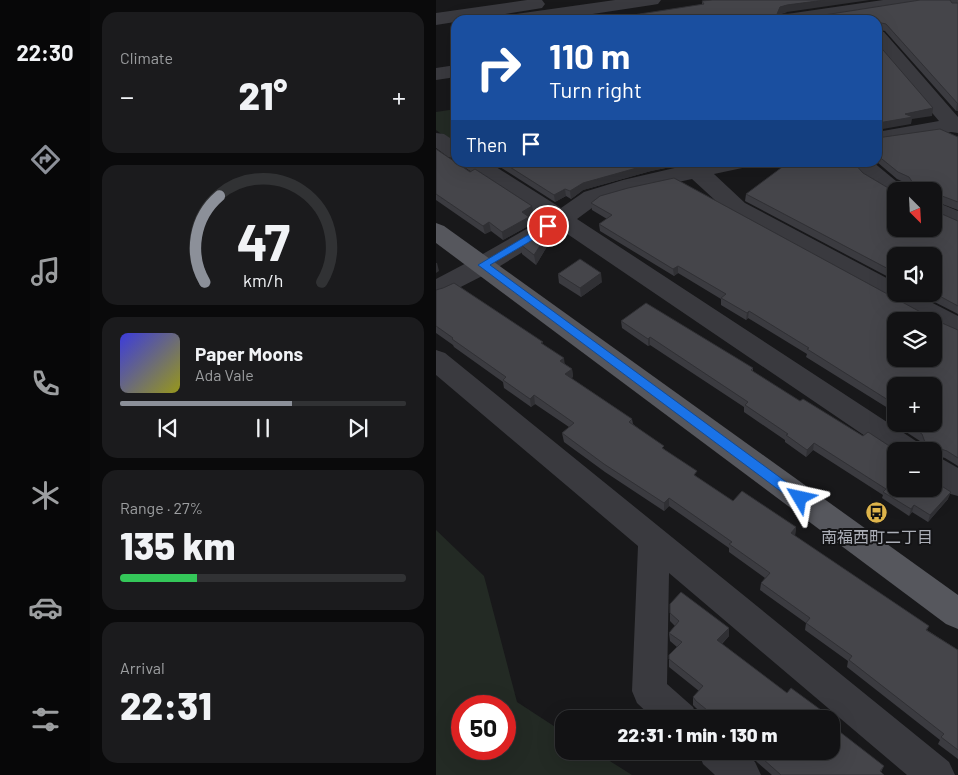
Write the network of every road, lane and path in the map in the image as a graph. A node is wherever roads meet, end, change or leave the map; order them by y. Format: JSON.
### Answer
{"nodes":[{"id":1,"x":565,"y":0,"type":"edge"},
{"id":2,"x":652,"y":0,"type":"edge"},
{"id":3,"x":918,"y":0,"type":"edge"},
{"id":4,"x":954,"y":0,"type":"edge"},
{"id":5,"x":958,"y":4,"type":"edge"},
{"id":6,"x":855,"y":10,"type":"edge"},
{"id":7,"x":463,"y":15,"type":"edge"},
{"id":8,"x":550,"y":15,"type":"edge"},
{"id":9,"x":822,"y":15,"type":"edge"},
{"id":10,"x":451,"y":17,"type":"edge"},
{"id":11,"x":436,"y":19,"type":"edge"},
{"id":12,"x":451,"y":30,"type":"edge"},
{"id":13,"x":436,"y":32,"type":"edge"},
{"id":14,"x":882,"y":42,"type":"edge"},
{"id":15,"x":901,"y":64,"type":"junction"},
{"id":16,"x":882,"y":67,"type":"edge"},
{"id":17,"x":451,"y":72,"type":"edge"},
{"id":18,"x":436,"y":74,"type":"edge"},
{"id":19,"x":955,"y":126,"type":"edge"},
{"id":20,"x":882,"y":137,"type":"edge"},
{"id":21,"x":436,"y":139,"type":"edge"},
{"id":22,"x":451,"y":149,"type":"edge"},
{"id":23,"x":480,"y":167,"type":"edge"},
{"id":24,"x":712,"y":167,"type":"edge"},
{"id":25,"x":865,"y":167,"type":"edge"},
{"id":26,"x":696,"y":170,"type":"junction"},
{"id":27,"x":887,"y":185,"type":"edge"},
{"id":28,"x":942,"y":212,"type":"edge"},
{"id":29,"x":561,"y":218,"type":"junction"},
{"id":30,"x":958,"y":220,"type":"edge"},
{"id":31,"x":436,"y":231,"type":"edge"},
{"id":32,"x":483,"y":265,"type":"junction"},
{"id":33,"x":436,"y":289,"type":"edge"},
{"id":34,"x":958,"y":328,"type":"edge"},
{"id":35,"x":436,"y":360,"type":"edge"},
{"id":36,"x":896,"y":442,"type":"edge"},
{"id":37,"x":942,"y":473,"type":"edge"},
{"id":38,"x":958,"y":484,"type":"edge"},
{"id":39,"x":654,"y":541,"type":"junction"},
{"id":40,"x":958,"y":614,"type":"edge"},
{"id":41,"x":670,"y":710,"type":"edge"},
{"id":42,"x":726,"y":760,"type":"edge"},
{"id":43,"x":742,"y":775,"type":"edge"},
{"id":44,"x":936,"y":775,"type":"edge"}],
"edges":[{"from":1,"to":7,"type":"street"},
{"from":2,"to":8,"type":"street"},
{"from":3,"to":6,"type":"street"},
{"from":4,"to":5,"type":"street"},
{"from":6,"to":9,"type":"street"},
{"from":10,"to":11,"type":"street"},
{"from":12,"to":13,"type":"street"},
{"from":14,"to":15,"type":"street"},
{"from":15,"to":16,"type":"street"},
{"from":15,"to":19,"type":"street"},
{"from":17,"to":18,"type":"street"},
{"from":19,"to":20,"type":"street"},
{"from":21,"to":22,"type":"street"},
{"from":23,"to":29,"type":"street"},
{"from":24,"to":26,"type":"street"},
{"from":25,"to":27,"type":"street"},
{"from":26,"to":29,"type":"street"},
{"from":26,"to":34,"type":"street"},
{"from":28,"to":30,"type":"street"},
{"from":29,"to":32,"type":"street"},
{"from":29,"to":36,"type":"street"},
{"from":31,"to":32,"type":"main road"},
{"from":32,"to":33,"type":"street"},
{"from":32,"to":40,"type":"main road"},
{"from":35,"to":39,"type":"street"},
{"from":37,"to":38,"type":"street"},
{"from":39,"to":41,"type":"street"},
{"from":39,"to":44,"type":"street"},
{"from":42,"to":43,"type":"street"}]}
